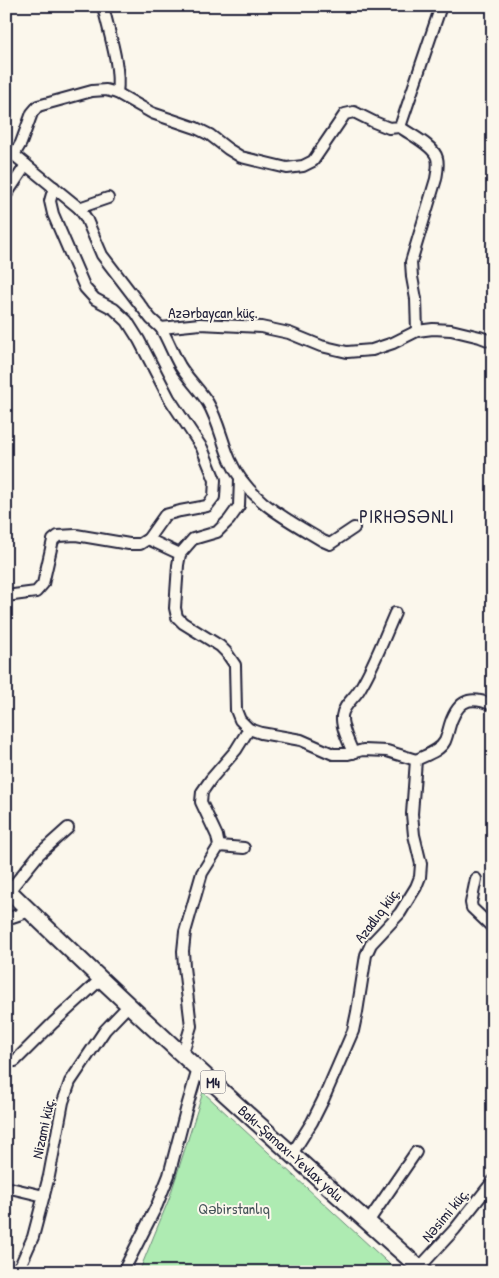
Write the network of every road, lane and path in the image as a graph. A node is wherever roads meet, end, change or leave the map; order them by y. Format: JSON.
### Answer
{"nodes":[{"id":1,"x":103,"y":6,"type":"edge"},
{"id":2,"x":441,"y":6,"type":"edge"},
{"id":3,"x":117,"y":93,"type":"junction"},
{"id":4,"x":400,"y":127,"type":"junction"},
{"id":5,"x":10,"y":154,"type":"edge"},
{"id":6,"x":26,"y":165,"type":"junction"},
{"id":7,"x":54,"y":188,"type":"junction"},
{"id":8,"x":6,"y":195,"type":"edge"},
{"id":9,"x":108,"y":198,"type":"dead end"},
{"id":10,"x":79,"y":208,"type":"junction"},
{"id":11,"x":161,"y":328,"type":"junction"},
{"id":12,"x":417,"y":331,"type":"junction"},
{"id":13,"x":493,"y":342,"type":"edge"},
{"id":14,"x":240,"y":479,"type":"junction"},
{"id":15,"x":354,"y":528,"type":"dead end"},
{"id":16,"x":148,"y":539,"type":"junction"},
{"id":17,"x":180,"y":554,"type":"junction"},
{"id":18,"x":6,"y":596,"type":"edge"},
{"id":19,"x":395,"y":612,"type":"dead end"},
{"id":20,"x":493,"y":705,"type":"edge"},
{"id":21,"x":250,"y":729,"type":"junction"},
{"id":22,"x":353,"y":753,"type":"junction"},
{"id":23,"x":416,"y":760,"type":"junction"},
{"id":24,"x":68,"y":828,"type":"dead end"},
{"id":25,"x":219,"y":846,"type":"junction"},
{"id":26,"x":244,"y":848,"type":"dead end"},
{"id":27,"x":476,"y":880,"type":"dead end"},
{"id":28,"x":8,"y":889,"type":"edge"},
{"id":29,"x":30,"y":911,"type":"junction"},
{"id":30,"x":6,"y":919,"type":"edge"},
{"id":31,"x":493,"y":928,"type":"edge"},
{"id":32,"x":101,"y":979,"type":"junction"},
{"id":33,"x":128,"y":1005,"type":"junction"},
{"id":34,"x":181,"y":1053,"type":"junction"},
{"id":35,"x":6,"y":1062,"type":"edge"},
{"id":36,"x":198,"y":1069,"type":"junction"},
{"id":37,"x":416,"y":1152,"type":"dead end"},
{"id":38,"x":292,"y":1154,"type":"junction"},
{"id":39,"x":493,"y":1181,"type":"edge"},
{"id":40,"x":6,"y":1187,"type":"edge"},
{"id":41,"x":44,"y":1196,"type":"junction"},
{"id":42,"x":368,"y":1222,"type":"junction"},
{"id":43,"x":421,"y":1270,"type":"edge"},
{"id":44,"x":15,"y":1272,"type":"edge"},
{"id":45,"x":123,"y":1272,"type":"edge"}],
"edges":[{"from":1,"to":3,"type":"street"},
{"from":2,"to":4,"type":"street"},
{"from":3,"to":4,"type":"street"},
{"from":3,"to":5,"type":"street"},
{"from":4,"to":12,"type":"street"},
{"from":5,"to":6,"type":"street","name":"Azərbaycan küç."},
{"from":6,"to":7,"type":"street","name":"Azərbaycan küç."},
{"from":6,"to":8,"type":"street"},
{"from":7,"to":10,"type":"street","name":"Azərbaycan küç."},
{"from":7,"to":16,"type":"street"},
{"from":9,"to":10,"type":"street"},
{"from":10,"to":11,"type":"street","name":"Azərbaycan küç."},
{"from":11,"to":12,"type":"street","name":"Azərbaycan küç."},
{"from":11,"to":14,"type":"street"},
{"from":12,"to":13,"type":"street","name":"Azərbaycan küç."},
{"from":14,"to":15,"type":"street"},
{"from":14,"to":17,"type":"street"},
{"from":16,"to":17,"type":"street"},
{"from":16,"to":18,"type":"street"},
{"from":17,"to":21,"type":"street"},
{"from":19,"to":22,"type":"street"},
{"from":20,"to":23,"type":"street"},
{"from":21,"to":22,"type":"street"},
{"from":21,"to":25,"type":"street"},
{"from":22,"to":23,"type":"street"},
{"from":23,"to":38,"type":"street","name":"Azadlıq küç."},
{"from":24,"to":28,"type":"street"},
{"from":25,"to":26,"type":"street"},
{"from":25,"to":34,"type":"street"},
{"from":27,"to":31,"type":"street"},
{"from":28,"to":29,"type":"highway","name":"Bakı-Şamaxı-Yevlax yolu","number":"M4"},
{"from":29,"to":30,"type":"street"},
{"from":29,"to":32,"type":"highway","name":"Bakı-Şamaxı-Yevlax yolu","number":"M4"},
{"from":32,"to":33,"type":"highway","name":"Bakı-Şamaxı-Yevlax yolu","number":"M4"},
{"from":32,"to":35,"type":"street"},
{"from":33,"to":34,"type":"highway","name":"Bakı-Şamaxı-Yevlax yolu","number":"M4"},
{"from":33,"to":41,"type":"street","name":"Nizami küç."},
{"from":34,"to":36,"type":"highway","name":"Bakı-Şamaxı-Yevlax yolu","number":"M4"},
{"from":36,"to":38,"type":"highway","name":"Bakı-Şamaxı-Yevlax yolu","number":"M4"},
{"from":36,"to":45,"type":"street"},
{"from":37,"to":42,"type":"street"},
{"from":38,"to":42,"type":"highway","name":"Bakı-Şamaxı-Yevlax yolu","number":"M4"},
{"from":39,"to":43,"type":"street","name":"Nəsimi küç."},
{"from":40,"to":41,"type":"street"},
{"from":41,"to":44,"type":"street","name":"Nizami küç."},
{"from":42,"to":43,"type":"highway","name":"Bakı-Şamaxı-Yevlax yolu","number":"M4"}]}
